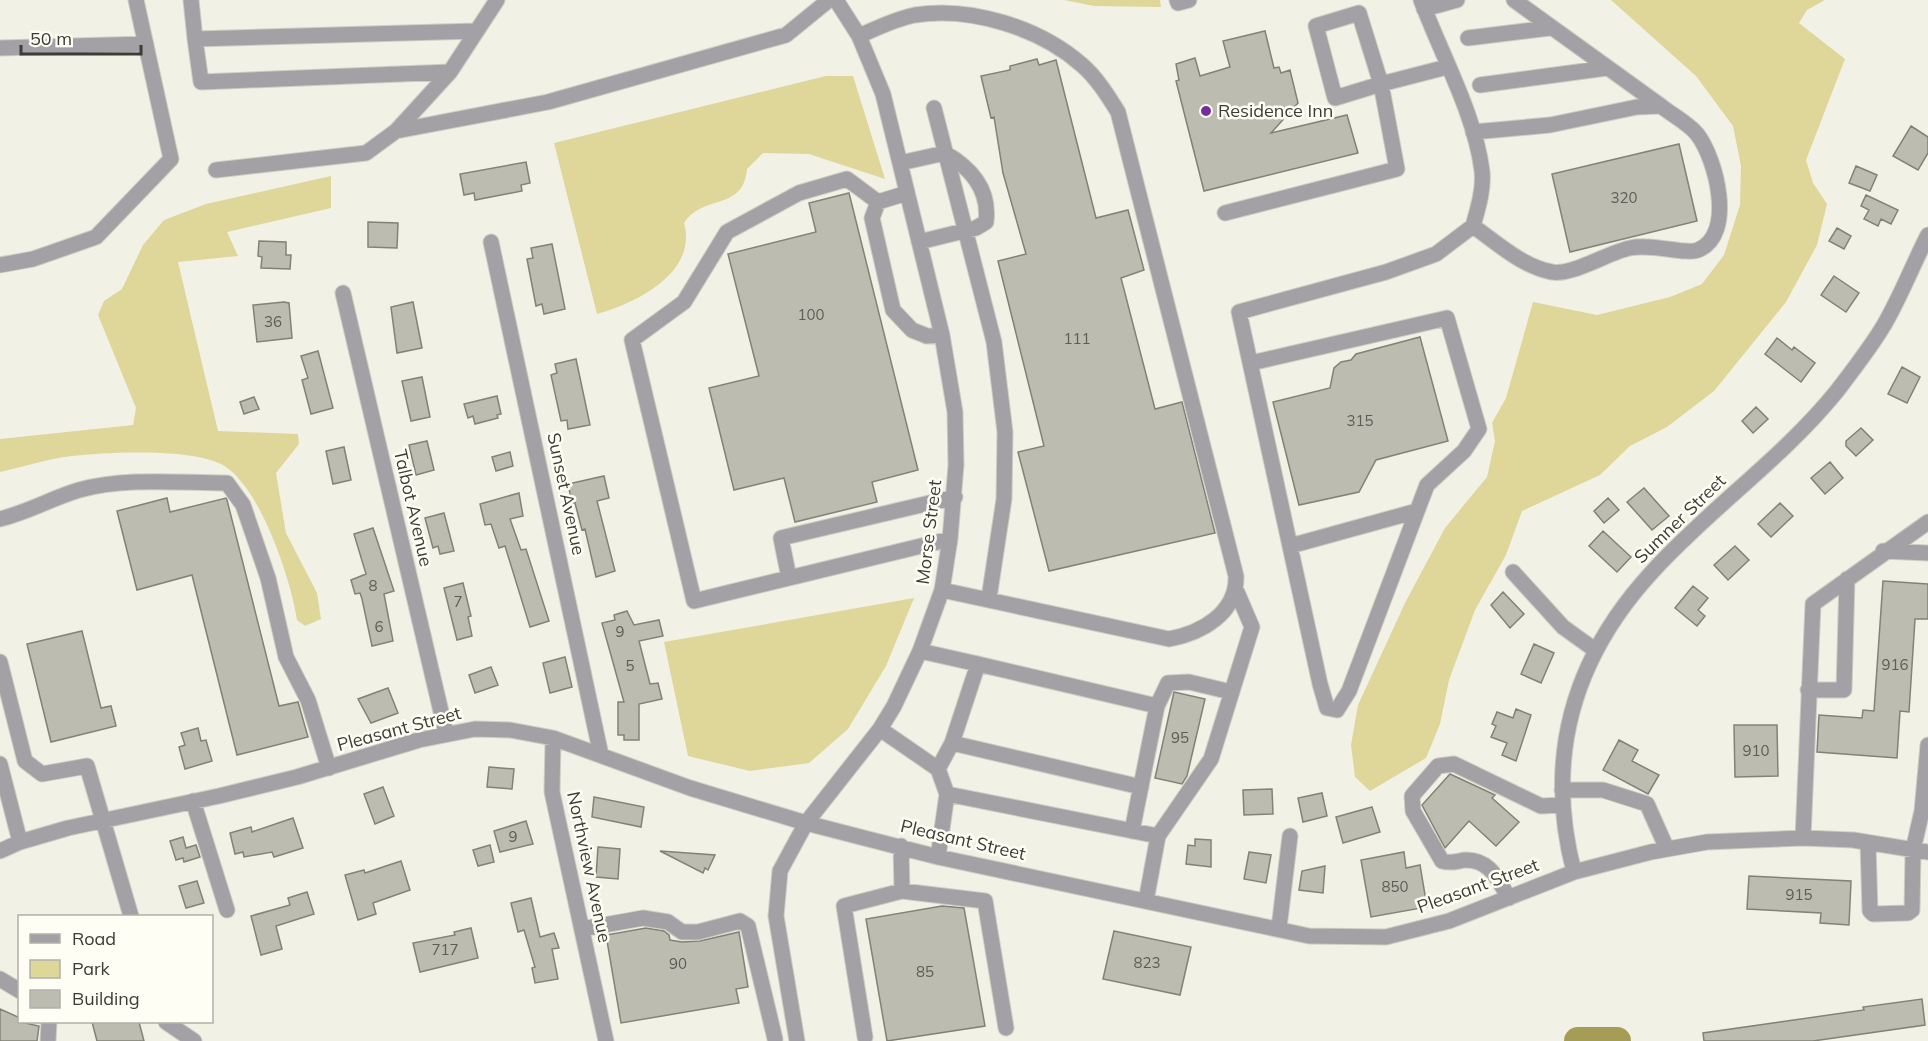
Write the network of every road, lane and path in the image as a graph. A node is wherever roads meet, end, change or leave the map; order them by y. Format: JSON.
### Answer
{"nodes":[{"id":1,"x":136,"y":0,"type":"edge"},
{"id":2,"x":191,"y":0,"type":"edge"},
{"id":3,"x":497,"y":0,"type":"edge"},
{"id":4,"x":829,"y":0,"type":"edge"},
{"id":5,"x":836,"y":0,"type":"edge"},
{"id":6,"x":1177,"y":0,"type":"edge"},
{"id":7,"x":1189,"y":0,"type":"edge"},
{"id":8,"x":1457,"y":0,"type":"edge"},
{"id":9,"x":1514,"y":0,"type":"edge"},
{"id":10,"x":1423,"y":4,"type":"edge"},
{"id":11,"x":1550,"y":28,"type":"junction"},
{"id":12,"x":476,"y":32,"type":"junction"},
{"id":13,"x":859,"y":36,"type":"junction"},
{"id":14,"x":1468,"y":38,"type":"dead end"},
{"id":15,"x":195,"y":39,"type":"junction"},
{"id":16,"x":146,"y":44,"type":"junction"},
{"id":17,"x":0,"y":48,"type":"edge"},
{"id":18,"x":1448,"y":67,"type":"junction"},
{"id":19,"x":1607,"y":68,"type":"junction"},
{"id":20,"x":450,"y":72,"type":"junction"},
{"id":21,"x":1381,"y":84,"type":"junction"},
{"id":22,"x":1480,"y":85,"type":"dead end"},
{"id":23,"x":1661,"y":106,"type":"junction"},
{"id":24,"x":934,"y":108,"type":"dead end"},
{"id":25,"x":396,"y":131,"type":"junction"},
{"id":26,"x":1473,"y":132,"type":"junction"},
{"id":27,"x":945,"y":153,"type":"junction"},
{"id":28,"x":900,"y":163,"type":"junction"},
{"id":29,"x":216,"y":170,"type":"dead end"},
{"id":30,"x":907,"y":193,"type":"junction"},
{"id":31,"x":878,"y":202,"type":"junction"},
{"id":32,"x":1226,"y":213,"type":"dead end"},
{"id":33,"x":1473,"y":226,"type":"junction"},
{"id":34,"x":964,"y":231,"type":"junction"},
{"id":35,"x":1928,"y":235,"type":"edge"},
{"id":36,"x":490,"y":242,"type":"dead end"},
{"id":37,"x":919,"y":242,"type":"junction"},
{"id":38,"x":0,"y":266,"type":"edge"},
{"id":39,"x":343,"y":292,"type":"dead end"},
{"id":40,"x":942,"y":335,"type":"junction"},
{"id":41,"x":1251,"y":363,"type":"junction"},
{"id":42,"x":955,"y":497,"type":"junction"},
{"id":43,"x":1418,"y":511,"type":"junction"},
{"id":44,"x":0,"y":519,"type":"edge"},
{"id":45,"x":1928,"y":522,"type":"edge"},
{"id":46,"x":950,"y":539,"type":"junction"},
{"id":47,"x":1290,"y":546,"type":"junction"},
{"id":48,"x":1883,"y":551,"type":"junction"},
{"id":49,"x":1928,"y":553,"type":"edge"},
{"id":50,"x":1513,"y":572,"type":"dead end"},
{"id":51,"x":789,"y":578,"type":"junction"},
{"id":52,"x":1847,"y":579,"type":"junction"},
{"id":53,"x":942,"y":590,"type":"junction"},
{"id":54,"x":1237,"y":592,"type":"junction"},
{"id":55,"x":988,"y":598,"type":"junction"},
{"id":56,"x":1595,"y":650,"type":"junction"},
{"id":57,"x":921,"y":651,"type":"junction"},
{"id":58,"x":0,"y":662,"type":"edge"},
{"id":59,"x":978,"y":664,"type":"junction"},
{"id":60,"x":1808,"y":690,"type":"junction"},
{"id":61,"x":1231,"y":692,"type":"junction"},
{"id":62,"x":1156,"y":706,"type":"junction"},
{"id":63,"x":880,"y":729,"type":"junction"},
{"id":64,"x":446,"y":733,"type":"junction"},
{"id":65,"x":553,"y":738,"type":"junction"},
{"id":66,"x":952,"y":743,"type":"junction"},
{"id":67,"x":1928,"y":745,"type":"edge"},
{"id":68,"x":601,"y":755,"type":"junction"},
{"id":69,"x":25,"y":761,"type":"junction"},
{"id":70,"x":0,"y":765,"type":"edge"},
{"id":71,"x":329,"y":768,"type":"junction"},
{"id":72,"x":938,"y":769,"type":"junction"},
{"id":73,"x":1141,"y":787,"type":"junction"},
{"id":74,"x":947,"y":794,"type":"junction"},
{"id":75,"x":1563,"y":797,"type":"junction"},
{"id":76,"x":193,"y":801,"type":"junction"},
{"id":77,"x":101,"y":820,"type":"junction"},
{"id":78,"x":806,"y":823,"type":"junction"},
{"id":79,"x":1132,"y":831,"type":"junction"},
{"id":80,"x":1158,"y":836,"type":"junction"},
{"id":81,"x":1290,"y":836,"type":"dead end"},
{"id":82,"x":1803,"y":838,"type":"junction"},
{"id":83,"x":20,"y":842,"type":"junction"},
{"id":84,"x":1868,"y":843,"type":"junction"},
{"id":85,"x":901,"y":846,"type":"junction"},
{"id":86,"x":1667,"y":849,"type":"junction"},
{"id":87,"x":0,"y":851,"type":"edge"},
{"id":88,"x":1921,"y":851,"type":"edge"},
{"id":89,"x":938,"y":857,"type":"junction"},
{"id":90,"x":1574,"y":872,"type":"junction"},
{"id":91,"x":902,"y":891,"type":"junction"},
{"id":92,"x":1509,"y":898,"type":"junction"},
{"id":93,"x":1146,"y":901,"type":"junction"},
{"id":94,"x":227,"y":910,"type":"dead end"},
{"id":95,"x":131,"y":915,"type":"edge"},
{"id":96,"x":1279,"y":928,"type":"junction"},
{"id":97,"x":582,"y":929,"type":"junction"},
{"id":98,"x":0,"y":979,"type":"edge"},
{"id":99,"x":18,"y":990,"type":"edge"},
{"id":100,"x":49,"y":1023,"type":"edge"},
{"id":101,"x":167,"y":1023,"type":"edge"},
{"id":102,"x":1006,"y":1028,"type":"dead end"},
{"id":103,"x":865,"y":1036,"type":"dead end"},
{"id":104,"x":796,"y":1039,"type":"edge"},
{"id":105,"x":769,"y":1040,"type":"edge"},
{"id":106,"x":48,"y":1041,"type":"edge"},
{"id":107,"x":194,"y":1041,"type":"edge"},
{"id":108,"x":606,"y":1041,"type":"edge"}],
"edges":[{"from":1,"to":16,"type":"street"},
{"from":2,"to":15,"type":"street"},
{"from":3,"to":12,"type":"street"},
{"from":4,"to":25,"type":"street"},
{"from":5,"to":13,"type":"street","name":"Morse Street"},
{"from":6,"to":7,"type":"street"},
{"from":8,"to":10,"type":"street"},
{"from":9,"to":11,"type":"street"},
{"from":10,"to":18,"type":"street"},
{"from":11,"to":14,"type":"street"},
{"from":11,"to":19,"type":"street"},
{"from":12,"to":15,"type":"street"},
{"from":12,"to":20,"type":"street"},
{"from":13,"to":28,"type":"street","name":"Morse Street"},
{"from":13,"to":54,"type":"street"},
{"from":15,"to":20,"type":"street"},
{"from":16,"to":17,"type":"street"},
{"from":16,"to":38,"type":"street"},
{"from":18,"to":21,"type":"street"},
{"from":18,"to":26,"type":"street"},
{"from":19,"to":22,"type":"street"},
{"from":19,"to":23,"type":"street"},
{"from":20,"to":25,"type":"street"},
{"from":21,"to":21,"type":"street"},
{"from":21,"to":32,"type":"street"},
{"from":23,"to":26,"type":"street"},
{"from":23,"to":33,"type":"street"},
{"from":24,"to":27,"type":"street"},
{"from":25,"to":29,"type":"street"},
{"from":26,"to":33,"type":"street"},
{"from":27,"to":28,"type":"street"},
{"from":27,"to":34,"type":"street"},
{"from":27,"to":34,"type":"street"},
{"from":28,"to":30,"type":"street","name":"Morse Street"},
{"from":30,"to":31,"type":"street"},
{"from":30,"to":37,"type":"street","name":"Morse Street"},
{"from":31,"to":40,"type":"street"},
{"from":31,"to":51,"type":"street"},
{"from":33,"to":41,"type":"street"},
{"from":34,"to":37,"type":"street"},
{"from":34,"to":55,"type":"street"},
{"from":35,"to":56,"type":"street","name":"Sumner Street"},
{"from":36,"to":68,"type":"street","name":"Sunset Avenue"},
{"from":37,"to":40,"type":"street","name":"Morse Street"},
{"from":39,"to":64,"type":"street","name":"Talbot Avenue"},
{"from":40,"to":42,"type":"street","name":"Morse Street"},
{"from":41,"to":43,"type":"street"},
{"from":41,"to":47,"type":"street"},
{"from":42,"to":46,"type":"street","name":"Morse Street"},
{"from":42,"to":51,"type":"street"},
{"from":43,"to":47,"type":"street"},
{"from":43,"to":47,"type":"street"},
{"from":44,"to":71,"type":"street"},
{"from":45,"to":48,"type":"street"},
{"from":46,"to":51,"type":"street"},
{"from":46,"to":53,"type":"street","name":"Morse Street"},
{"from":48,"to":49,"type":"street"},
{"from":48,"to":52,"type":"street"},
{"from":50,"to":56,"type":"street"},
{"from":52,"to":60,"type":"street"},
{"from":52,"to":60,"type":"street"},
{"from":53,"to":55,"type":"street"},
{"from":53,"to":57,"type":"street","name":"Morse Street"},
{"from":54,"to":55,"type":"street"},
{"from":54,"to":61,"type":"street"},
{"from":56,"to":75,"type":"street","name":"Sumner Street"},
{"from":57,"to":59,"type":"street"},
{"from":57,"to":63,"type":"street","name":"Morse Street"},
{"from":58,"to":69,"type":"street"},
{"from":59,"to":62,"type":"street"},
{"from":59,"to":66,"type":"street"},
{"from":60,"to":82,"type":"street"},
{"from":61,"to":62,"type":"street"},
{"from":61,"to":80,"type":"street"},
{"from":62,"to":73,"type":"street"},
{"from":63,"to":72,"type":"street"},
{"from":63,"to":78,"type":"street","name":"Morse Street"},
{"from":64,"to":65,"type":"street","name":"Pleasant Street"},
{"from":64,"to":71,"type":"street","name":"Pleasant Street"},
{"from":65,"to":68,"type":"street","name":"Pleasant Street"},
{"from":65,"to":97,"type":"street","name":"Northview Avenue"},
{"from":66,"to":72,"type":"street"},
{"from":66,"to":73,"type":"street"},
{"from":67,"to":88,"type":"street"},
{"from":68,"to":78,"type":"street","name":"Pleasant Street"},
{"from":69,"to":70,"type":"street"},
{"from":69,"to":77,"type":"street"},
{"from":70,"to":83,"type":"street"},
{"from":71,"to":76,"type":"street","name":"Pleasant Street"},
{"from":72,"to":74,"type":"street"},
{"from":73,"to":79,"type":"street"},
{"from":74,"to":79,"type":"street"},
{"from":74,"to":89,"type":"street"},
{"from":75,"to":86,"type":"street"},
{"from":75,"to":90,"type":"street","name":"Sumner Street"},
{"from":75,"to":92,"type":"street"},
{"from":76,"to":77,"type":"street","name":"Pleasant Street"},
{"from":76,"to":94,"type":"street"},
{"from":77,"to":83,"type":"street","name":"Pleasant Street"},
{"from":77,"to":95,"type":"street"},
{"from":78,"to":85,"type":"street","name":"Pleasant Street"},
{"from":78,"to":104,"type":"street","name":"Morse Street"},
{"from":79,"to":80,"type":"street"},
{"from":80,"to":93,"type":"street"},
{"from":81,"to":96,"type":"street"},
{"from":82,"to":84,"type":"street","name":"Pleasant Street"},
{"from":82,"to":86,"type":"street","name":"Pleasant Street"},
{"from":83,"to":87,"type":"street","name":"Pleasant Street"},
{"from":84,"to":88,"type":"street","name":"Pleasant Street"},
{"from":84,"to":88,"type":"street"},
{"from":85,"to":89,"type":"street","name":"Pleasant Street"},
{"from":85,"to":91,"type":"street"},
{"from":86,"to":90,"type":"street","name":"Pleasant Street"},
{"from":89,"to":93,"type":"street","name":"Pleasant Street"},
{"from":90,"to":92,"type":"street","name":"Pleasant Street"},
{"from":91,"to":102,"type":"street"},
{"from":91,"to":103,"type":"street"},
{"from":92,"to":96,"type":"street","name":"Pleasant Street"},
{"from":93,"to":96,"type":"street","name":"Pleasant Street"},
{"from":97,"to":105,"type":"street"},
{"from":97,"to":108,"type":"street","name":"Northview Avenue"},
{"from":98,"to":99,"type":"street"},
{"from":100,"to":106,"type":"street"},
{"from":101,"to":107,"type":"street"},
{"from":104,"to":105,"type":"street"}]}
